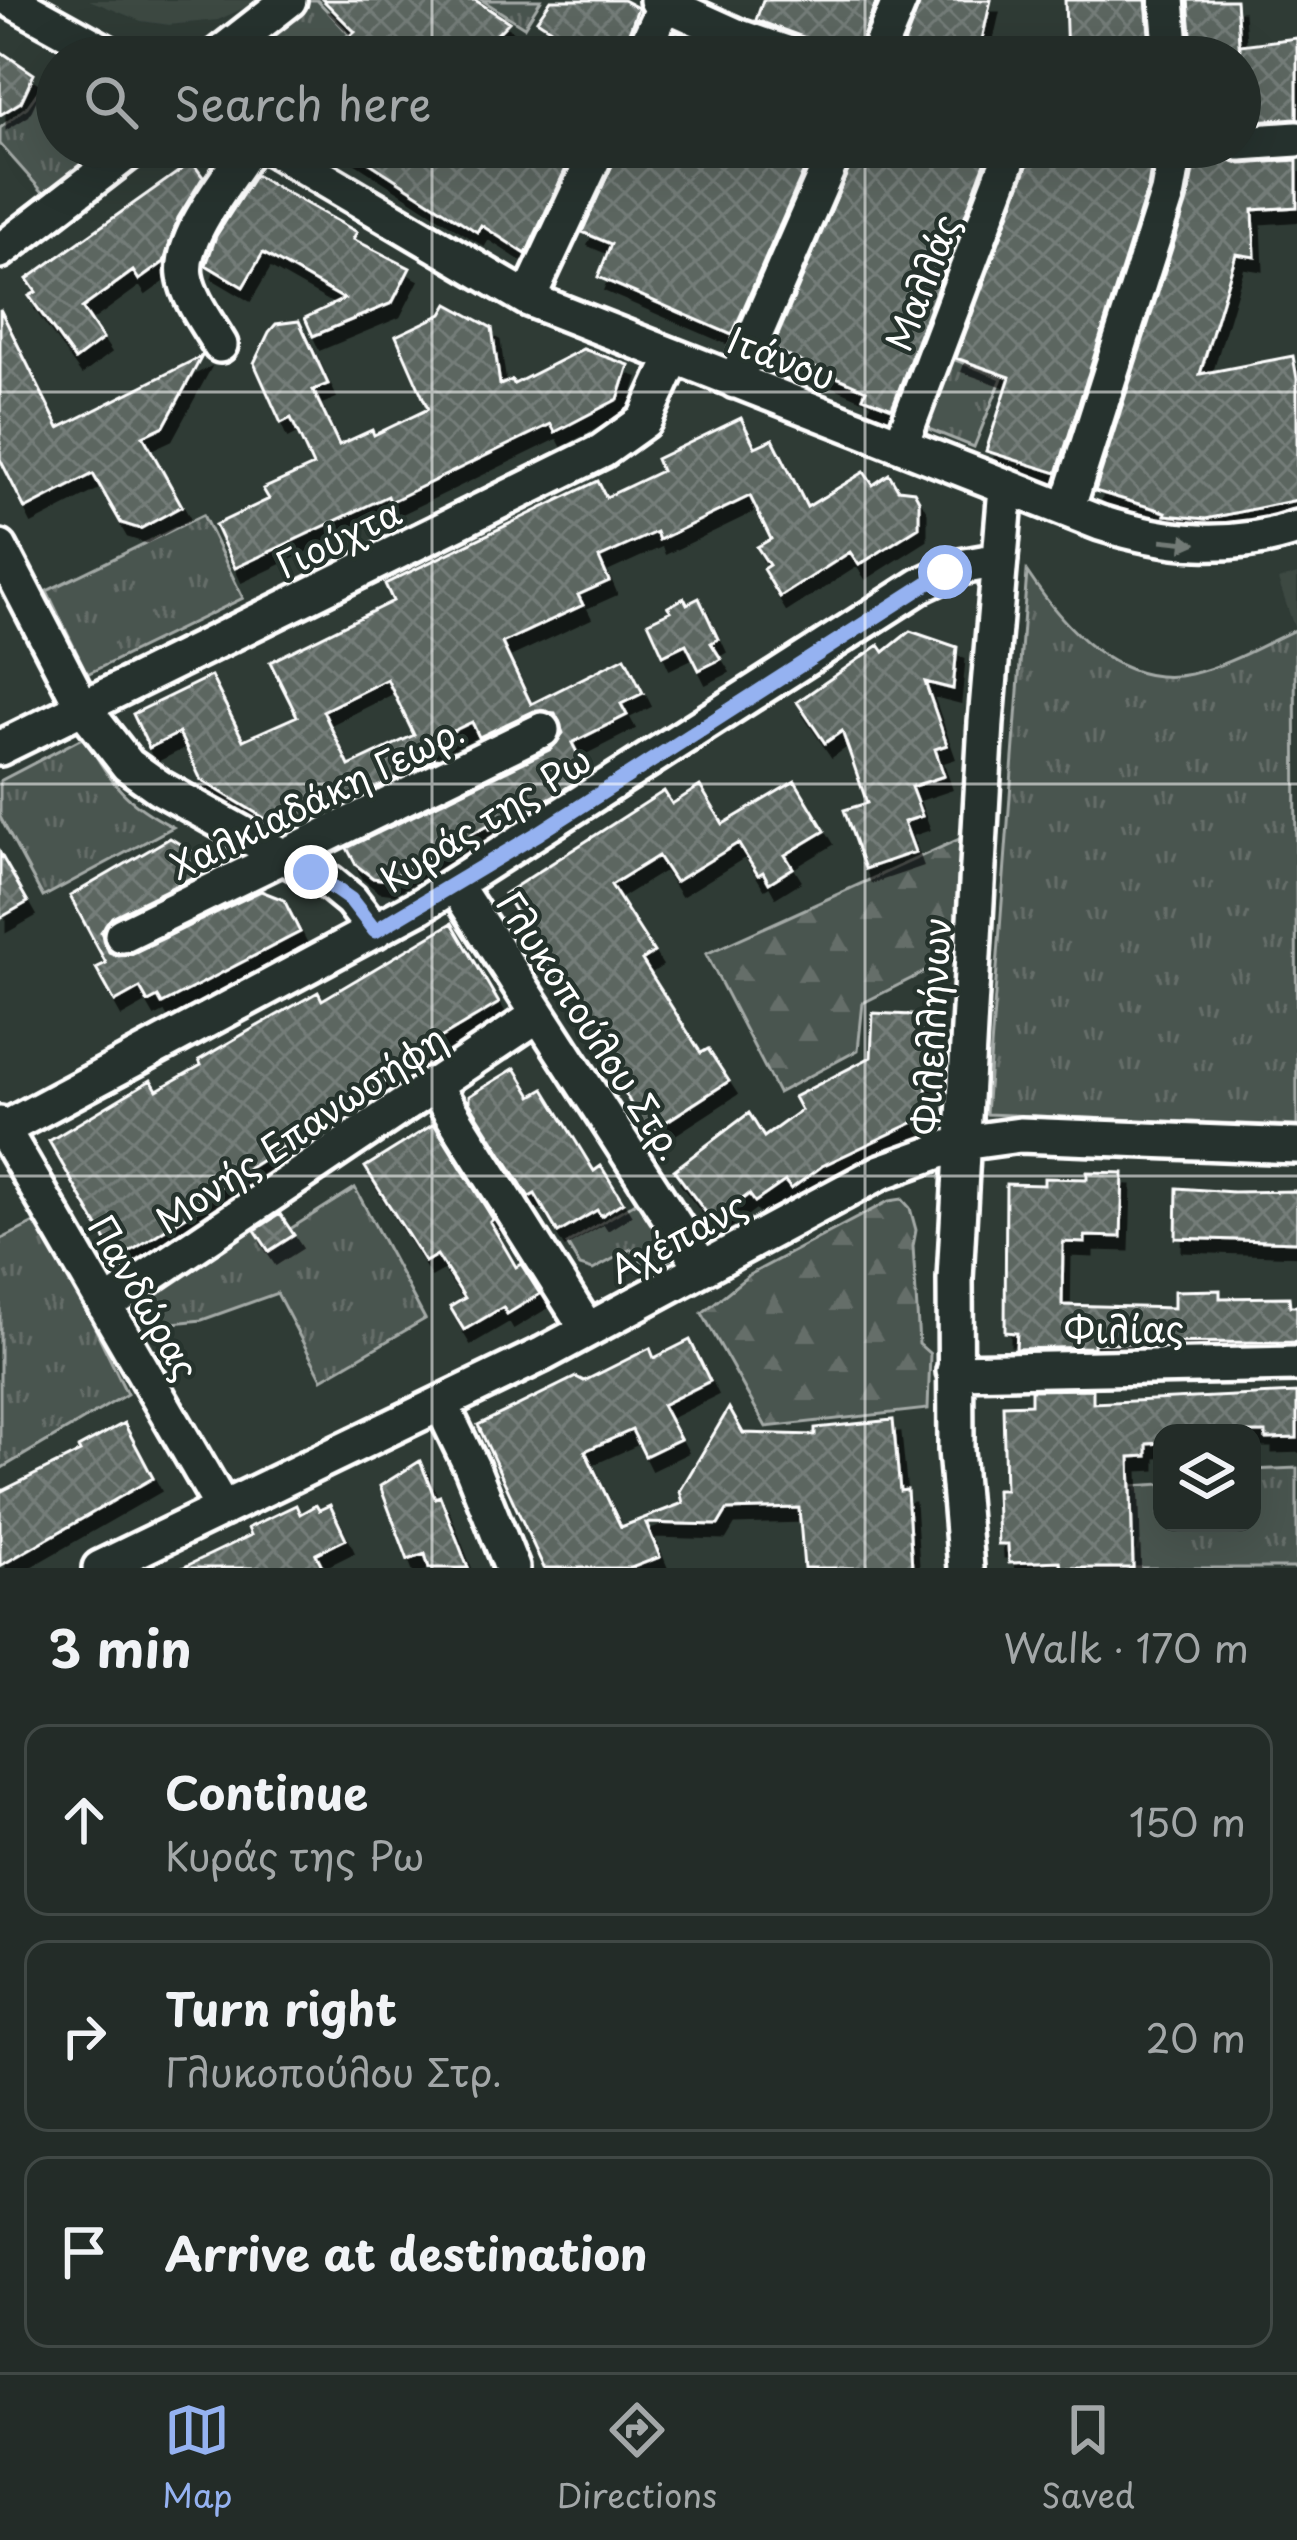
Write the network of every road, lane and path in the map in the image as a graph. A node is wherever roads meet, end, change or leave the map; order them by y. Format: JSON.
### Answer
{"nodes":[{"id":1,"x":11,"y":0,"type":"edge"},
{"id":2,"x":289,"y":0,"type":"edge"},
{"id":3,"x":901,"y":0,"type":"edge"},
{"id":4,"x":1167,"y":0,"type":"edge"},
{"id":5,"x":663,"y":2,"type":"edge"},
{"id":6,"x":76,"y":36,"type":"edge"},
{"id":7,"x":243,"y":36,"type":"edge"},
{"id":8,"x":649,"y":36,"type":"edge"},
{"id":9,"x":746,"y":36,"type":"edge"},
{"id":10,"x":885,"y":36,"type":"edge"},
{"id":11,"x":1170,"y":36,"type":"edge"},
{"id":12,"x":1297,"y":139,"type":"edge"},
{"id":13,"x":1261,"y":142,"type":"edge"},
{"id":14,"x":108,"y":168,"type":"edge"},
{"id":15,"x":236,"y":168,"type":"edge"},
{"id":16,"x":306,"y":168,"type":"edge"},
{"id":17,"x":589,"y":168,"type":"edge"},
{"id":18,"x":828,"y":168,"type":"edge"},
{"id":19,"x":1005,"y":168,"type":"edge"},
{"id":20,"x":1172,"y":168,"type":"edge"},
{"id":21,"x":0,"y":251,"type":"edge"},
{"id":22,"x":528,"y":298,"type":"junction"},
{"id":23,"x":220,"y":345,"type":"dead end"},
{"id":24,"x":673,"y":358,"type":"junction"},
{"id":25,"x":735,"y":381,"type":"junction"},
{"id":26,"x":901,"y":444,"type":"junction"},
{"id":27,"x":1006,"y":488,"type":"junction"},
{"id":28,"x":1067,"y":510,"type":"junction"},
{"id":29,"x":1297,"y":528,"type":"edge"},
{"id":30,"x":0,"y":548,"type":"edge"},
{"id":31,"x":1000,"y":560,"type":"junction"},
{"id":32,"x":82,"y":706,"type":"junction"},
{"id":33,"x":542,"y":730,"type":"dead end"},
{"id":34,"x":0,"y":748,"type":"edge"},
{"id":35,"x":285,"y":856,"type":"junction"},
{"id":36,"x":455,"y":885,"type":"junction"},
{"id":37,"x":375,"y":931,"type":"junction"},
{"id":38,"x":122,"y":934,"type":"dead end"},
{"id":39,"x":538,"y":1015,"type":"junction"},
{"id":40,"x":433,"y":1084,"type":"junction"},
{"id":41,"x":1,"y":1128,"type":"edge"},
{"id":42,"x":962,"y":1143,"type":"junction"},
{"id":43,"x":1297,"y":1146,"type":"edge"},
{"id":44,"x":702,"y":1267,"type":"junction"},
{"id":45,"x":105,"y":1306,"type":"junction"},
{"id":46,"x":587,"y":1329,"type":"junction"},
{"id":47,"x":1297,"y":1364,"type":"edge"},
{"id":48,"x":953,"y":1371,"type":"junction"},
{"id":49,"x":441,"y":1404,"type":"junction"},
{"id":50,"x":223,"y":1509,"type":"junction"},
{"id":51,"x":134,"y":1560,"type":"edge"},
{"id":52,"x":100,"y":1568,"type":"edge"},
{"id":53,"x":512,"y":1568,"type":"edge"},
{"id":54,"x":966,"y":1568,"type":"edge"}],
"edges":[{"from":1,"to":6,"type":"street"},
{"from":2,"to":7,"type":"street"},
{"from":3,"to":10,"type":"street"},
{"from":4,"to":11,"type":"street"},
{"from":5,"to":8,"type":"street"},
{"from":5,"to":9,"type":"street"},
{"from":12,"to":13,"type":"street"},
{"from":14,"to":21,"type":"street"},
{"from":15,"to":23,"type":"street"},
{"from":16,"to":22,"type":"street","name":"Ιτάνου"},
{"from":17,"to":22,"type":"street"},
{"from":18,"to":25,"type":"street"},
{"from":19,"to":26,"type":"street","name":"Μαλλάς"},
{"from":20,"to":28,"type":"street"},
{"from":22,"to":24,"type":"street","name":"Ιτάνου"},
{"from":24,"to":25,"type":"street","name":"Ιτάνου"},
{"from":24,"to":32,"type":"street","name":"Γιούχτα"},
{"from":25,"to":26,"type":"street","name":"Ιτάνου"},
{"from":26,"to":27,"type":"street","name":"Ιτάνου"},
{"from":27,"to":28,"type":"street","name":"Ιτάνου"},
{"from":27,"to":31,"type":"street","name":"Φιλελλήνων"},
{"from":28,"to":29,"type":"street","name":"Ιτάνου","one_way":true},
{"from":30,"to":32,"type":"street"},
{"from":31,"to":36,"type":"street","name":"Κυράς της Ρω"},
{"from":31,"to":42,"type":"street","name":"Φιλελλήνων"},
{"from":32,"to":34,"type":"street","name":"Γιούχτα"},
{"from":32,"to":35,"type":"street"},
{"from":33,"to":35,"type":"street","name":"Χαλκιαδάκη Γεωρ."},
{"from":35,"to":37,"type":"street"},
{"from":35,"to":38,"type":"street","name":"Χαλκιαδάκη Γεωρ."},
{"from":36,"to":37,"type":"street","name":"Κυράς της Ρω"},
{"from":36,"to":39,"type":"street","name":"Γλυκοπούλου Στρ."},
{"from":37,"to":41,"type":"street","name":"Κυράς της Ρω"},
{"from":39,"to":40,"type":"street","name":"Μονής Επανωσήφη"},
{"from":39,"to":44,"type":"street","name":"Γλυκοπούλου Στρ."},
{"from":40,"to":45,"type":"street","name":"Μονής Επανωσήφη"},
{"from":40,"to":46,"type":"street"},
{"from":41,"to":45,"type":"street","name":"Πανδώρας"},
{"from":42,"to":43,"type":"street","name":"Αχέπανς"},
{"from":42,"to":44,"type":"street","name":"Αχέπανς"},
{"from":42,"to":48,"type":"street","name":"Φιλελλήνων"},
{"from":44,"to":46,"type":"street","name":"Αχέπανς"},
{"from":45,"to":50,"type":"street","name":"Πανδώρας"},
{"from":46,"to":49,"type":"street","name":"Αχέπανς"},
{"from":47,"to":48,"type":"street","name":"Φιλίας"},
{"from":48,"to":54,"type":"street","name":"Φιλελλήνων"},
{"from":49,"to":50,"type":"street","name":"Αχέπανς"},
{"from":49,"to":53,"type":"street"},
{"from":50,"to":51,"type":"street","name":"Αχέπανς"},
{"from":51,"to":52,"type":"street","name":"Αχέπανς"}]}
